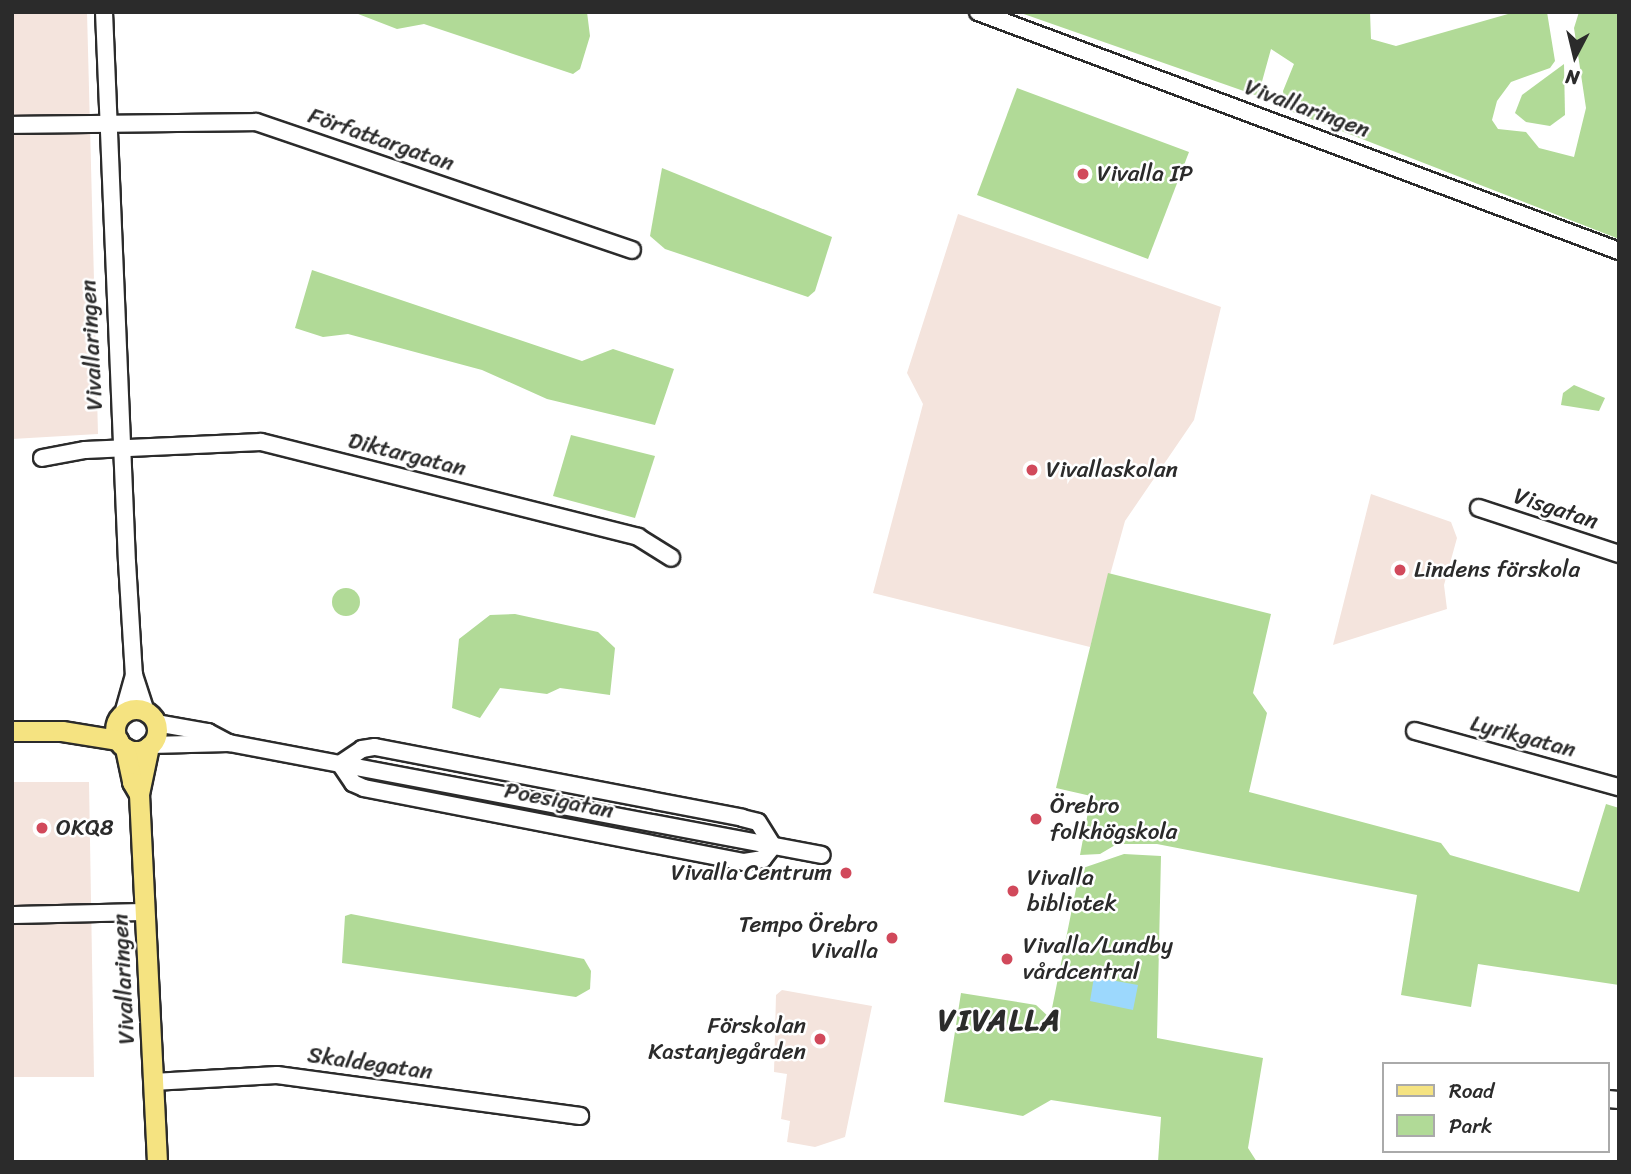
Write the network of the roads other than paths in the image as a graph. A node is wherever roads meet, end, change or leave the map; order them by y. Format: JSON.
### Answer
{"nodes":[{"id":1,"x":104,"y":12,"type":"edge"},
{"id":2,"x":978,"y":12,"type":"edge"},
{"id":3,"x":108,"y":123,"type":"junction"},
{"id":4,"x":12,"y":125,"type":"edge"},
{"id":5,"x":632,"y":250,"type":"dead end"},
{"id":6,"x":1619,"y":251,"type":"edge"},
{"id":7,"x":122,"y":449,"type":"junction"},
{"id":8,"x":42,"y":458,"type":"dead end"},
{"id":9,"x":1479,"y":508,"type":"dead end"},
{"id":10,"x":1619,"y":554,"type":"edge"},
{"id":11,"x":671,"y":558,"type":"dead end"},
{"id":12,"x":134,"y":675,"type":"junction"},
{"id":13,"x":121,"y":716,"type":"junction"},
{"id":14,"x":151,"y":717,"type":"junction"},
{"id":15,"x":62,"y":731,"type":"junction"},
{"id":16,"x":1415,"y":731,"type":"dead end"},
{"id":17,"x":12,"y":732,"type":"edge"},
{"id":18,"x":229,"y":743,"type":"junction"},
{"id":19,"x":122,"y":744,"type":"junction"},
{"id":20,"x":150,"y":746,"type":"junction"},
{"id":21,"x":340,"y":764,"type":"junction"},
{"id":22,"x":1619,"y":787,"type":"edge"},
{"id":23,"x":139,"y":794,"type":"junction"},
{"id":24,"x":774,"y":846,"type":"junction"},
{"id":25,"x":822,"y":855,"type":"dead end"},
{"id":26,"x":145,"y":912,"type":"junction"},
{"id":27,"x":12,"y":915,"type":"edge"},
{"id":28,"x":153,"y":1082,"type":"junction"},
{"id":29,"x":580,"y":1116,"type":"dead end"},
{"id":30,"x":157,"y":1162,"type":"edge"}],
"edges":[{"from":1,"to":3,"type":"street","name":"Vivallaringen"},
{"from":2,"to":6,"type":"street","name":"Vivallaringen"},
{"from":3,"to":4,"type":"street","name":"Författargatan"},
{"from":3,"to":5,"type":"street","name":"Författargatan"},
{"from":3,"to":7,"type":"street","name":"Vivallaringen"},
{"from":7,"to":8,"type":"street","name":"Diktargatan"},
{"from":7,"to":11,"type":"street","name":"Diktargatan"},
{"from":7,"to":12,"type":"street","name":"Vivallaringen"},
{"from":9,"to":10,"type":"street","name":"Visgatan"},
{"from":12,"to":13,"type":"street","name":"Vivallaringen"},
{"from":12,"to":14,"type":"street","name":"Vivallaringen"},
{"from":13,"to":14,"type":"main road"},
{"from":13,"to":15,"type":"main road"},
{"from":13,"to":19,"type":"main road","name":"Vivallaringen"},
{"from":14,"to":18,"type":"street","name":"Poesigatan"},
{"from":14,"to":20,"type":"main road","name":"Vivallaringen"},
{"from":15,"to":17,"type":"main road"},
{"from":15,"to":19,"type":"main road"},
{"from":16,"to":22,"type":"street","name":"Lyrikgatan"},
{"from":18,"to":20,"type":"street","name":"Poesigatan"},
{"from":18,"to":21,"type":"street","name":"Poesigatan"},
{"from":19,"to":20,"type":"main road"},
{"from":19,"to":23,"type":"main road","name":"Vivallaringen"},
{"from":20,"to":23,"type":"main road","name":"Vivallaringen"},
{"from":21,"to":24,"type":"street","name":"Poesigatan"},
{"from":21,"to":24,"type":"street","name":"Poesigatan"},
{"from":23,"to":26,"type":"main road","name":"Vivallaringen"},
{"from":24,"to":25,"type":"street","name":"Poesigatan"},
{"from":26,"to":27,"type":"street"},
{"from":26,"to":28,"type":"main road","name":"Vivallaringen"},
{"from":28,"to":29,"type":"street","name":"Skaldegatan"},
{"from":28,"to":30,"type":"main road","name":"Vivallaringen"}]}
